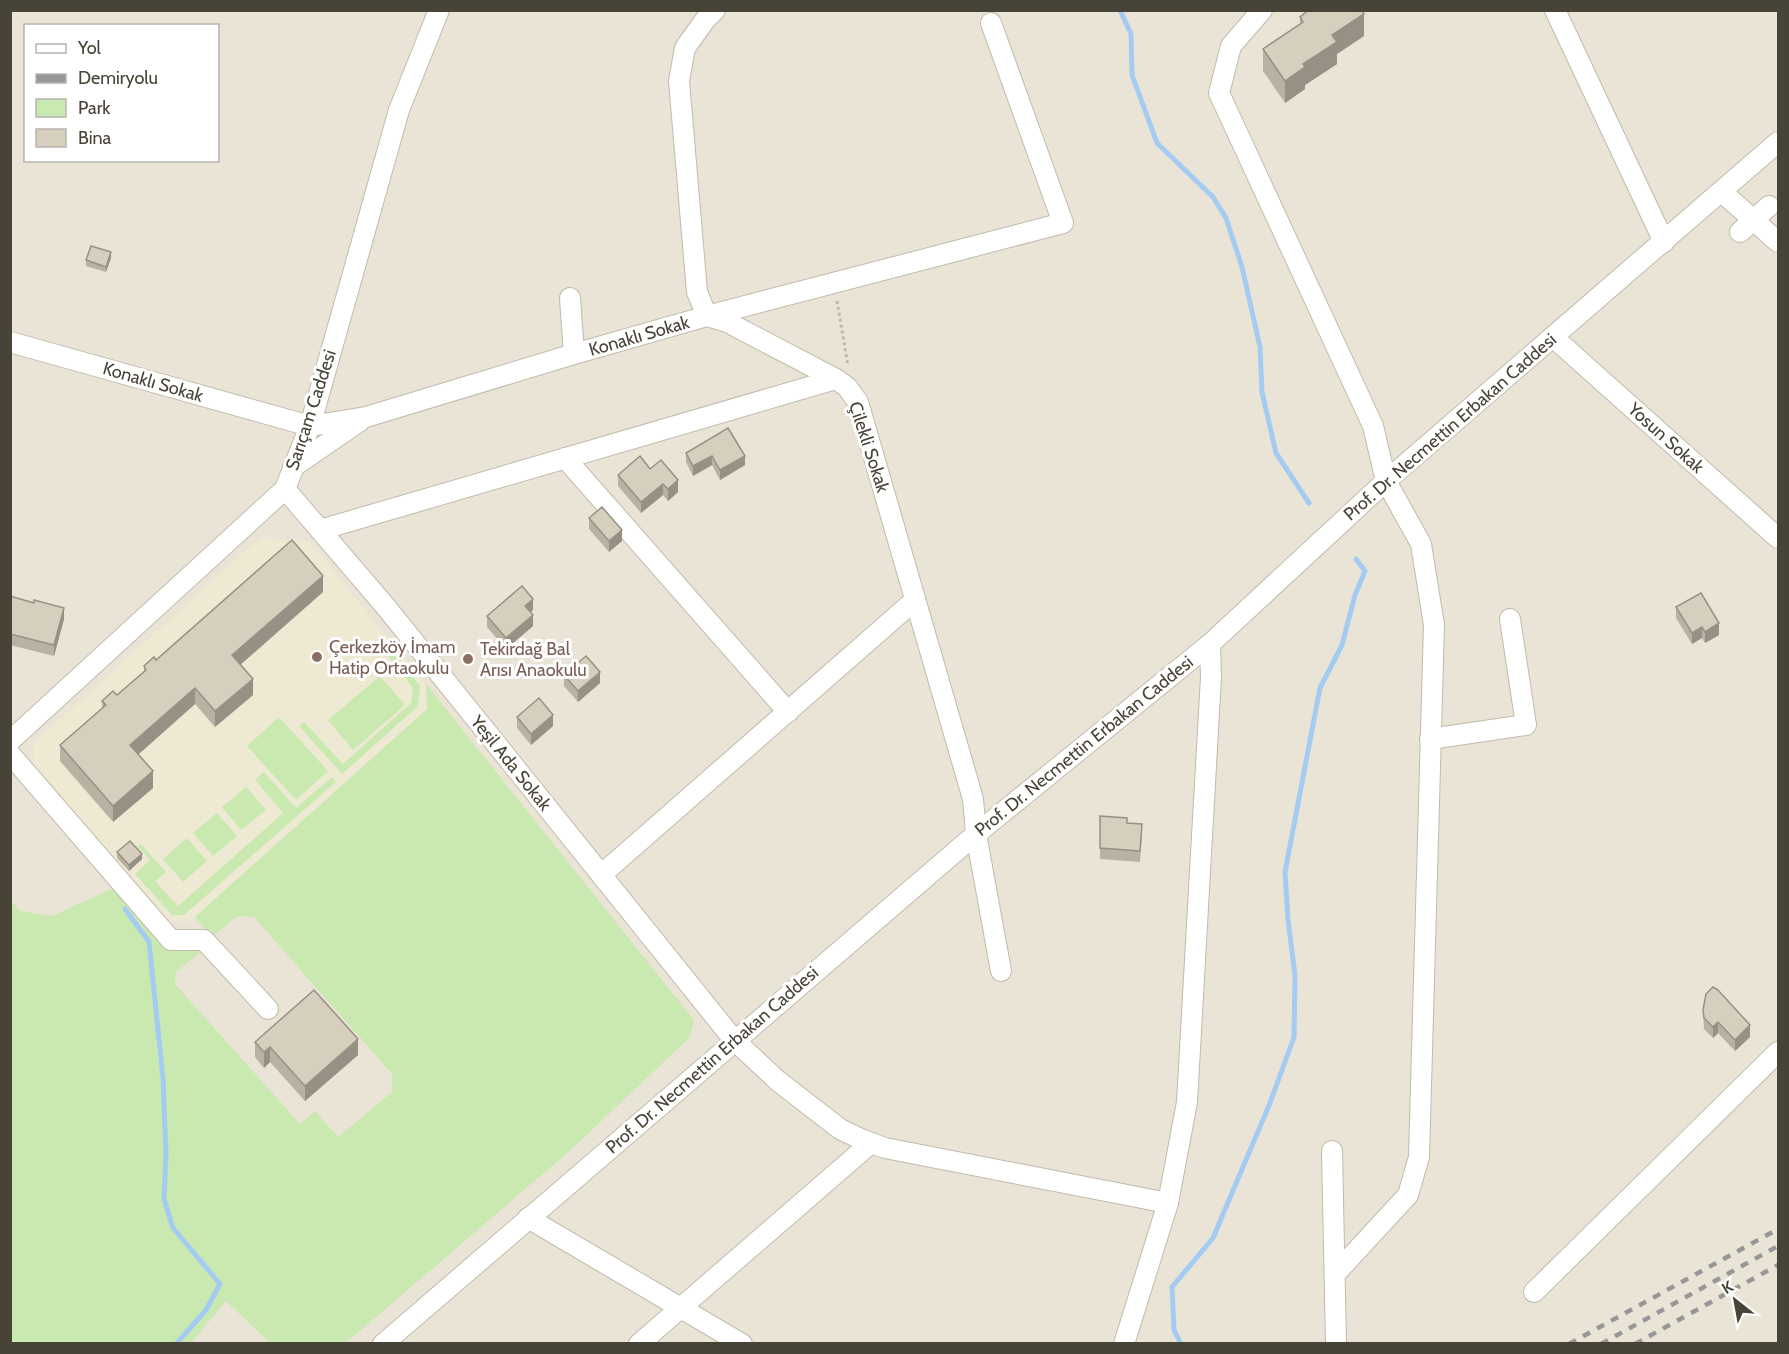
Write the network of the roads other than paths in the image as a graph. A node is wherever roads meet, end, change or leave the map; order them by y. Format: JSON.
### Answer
{"nodes":[{"id":1,"x":439,"y":10,"type":"edge"},
{"id":2,"x":715,"y":10,"type":"edge"},
{"id":3,"x":1262,"y":10,"type":"edge"},
{"id":4,"x":1555,"y":10,"type":"edge"},
{"id":5,"x":991,"y":23,"type":"dead end"},
{"id":6,"x":1779,"y":142,"type":"edge"},
{"id":7,"x":1722,"y":192,"type":"junction"},
{"id":8,"x":1769,"y":206,"type":"dead end"},
{"id":9,"x":1747,"y":226,"type":"junction"},
{"id":10,"x":1664,"y":242,"type":"junction"},
{"id":11,"x":1779,"y":242,"type":"edge"},
{"id":12,"x":570,"y":298,"type":"dead end"},
{"id":13,"x":707,"y":316,"type":"junction"},
{"id":14,"x":1553,"y":338,"type":"junction"},
{"id":15,"x":10,"y":342,"type":"edge"},
{"id":16,"x":574,"y":354,"type":"junction"},
{"id":17,"x":841,"y":383,"type":"junction"},
{"id":18,"x":366,"y":417,"type":"junction"},
{"id":19,"x":309,"y":426,"type":"junction"},
{"id":20,"x":565,"y":458,"type":"junction"},
{"id":21,"x":293,"y":467,"type":"junction"},
{"id":22,"x":1386,"y":481,"type":"junction"},
{"id":23,"x":285,"y":489,"type":"junction"},
{"id":24,"x":321,"y":530,"type":"junction"},
{"id":25,"x":1778,"y":536,"type":"edge"},
{"id":26,"x":915,"y":600,"type":"junction"},
{"id":27,"x":1509,"y":619,"type":"dead end"},
{"id":28,"x":1210,"y":644,"type":"junction"},
{"id":29,"x":788,"y":712,"type":"junction"},
{"id":30,"x":1430,"y":740,"type":"junction"},
{"id":31,"x":10,"y":741,"type":"edge"},
{"id":32,"x":10,"y":754,"type":"edge"},
{"id":33,"x":976,"y":834,"type":"junction"},
{"id":34,"x":601,"y":875,"type":"junction"},
{"id":35,"x":1001,"y":971,"type":"dead end"},
{"id":36,"x":268,"y":1009,"type":"dead end"},
{"id":37,"x":734,"y":1040,"type":"junction"},
{"id":38,"x":1779,"y":1053,"type":"edge"},
{"id":39,"x":871,"y":1143,"type":"junction"},
{"id":40,"x":1332,"y":1151,"type":"dead end"},
{"id":41,"x":1168,"y":1203,"type":"junction"},
{"id":42,"x":528,"y":1218,"type":"junction"},
{"id":43,"x":1336,"y":1273,"type":"junction"},
{"id":44,"x":1534,"y":1292,"type":"dead end"},
{"id":45,"x":681,"y":1308,"type":"junction"},
{"id":46,"x":382,"y":1344,"type":"edge"},
{"id":47,"x":639,"y":1344,"type":"edge"},
{"id":48,"x":742,"y":1344,"type":"edge"},
{"id":49,"x":1124,"y":1344,"type":"edge"},
{"id":50,"x":1336,"y":1344,"type":"edge"}],
"edges":[{"from":1,"to":19,"type":"street","name":"Sarıçam Caddesi"},
{"from":2,"to":13,"type":"street"},
{"from":3,"to":22,"type":"street"},
{"from":4,"to":10,"type":"street"},
{"from":5,"to":13,"type":"street","name":"Konaklı Sokak"},
{"from":6,"to":7,"type":"street","name":"Prof. Dr. Necmettin Erbakan Caddesi"},
{"from":7,"to":9,"type":"street"},
{"from":7,"to":10,"type":"street","name":"Prof. Dr. Necmettin Erbakan Caddesi"},
{"from":8,"to":9,"type":"street"},
{"from":9,"to":11,"type":"street"},
{"from":10,"to":14,"type":"street","name":"Prof. Dr. Necmettin Erbakan Caddesi"},
{"from":12,"to":16,"type":"street"},
{"from":13,"to":16,"type":"street","name":"Konaklı Sokak"},
{"from":13,"to":17,"type":"street"},
{"from":14,"to":22,"type":"street","name":"Prof. Dr. Necmettin Erbakan Caddesi"},
{"from":14,"to":25,"type":"street","name":"Yosun Sokak"},
{"from":15,"to":19,"type":"street","name":"Konaklı Sokak"},
{"from":16,"to":18,"type":"street","name":"Konaklı Sokak"},
{"from":17,"to":20,"type":"street"},
{"from":17,"to":26,"type":"street","name":"Çilekli Sokak"},
{"from":18,"to":19,"type":"street","name":"Konaklı Sokak"},
{"from":18,"to":21,"type":"street"},
{"from":19,"to":21,"type":"street","name":"Sarıçam Caddesi"},
{"from":20,"to":24,"type":"street"},
{"from":20,"to":29,"type":"street"},
{"from":21,"to":23,"type":"street","name":"Sarıçam Caddesi"},
{"from":22,"to":28,"type":"street","name":"Prof. Dr. Necmettin Erbakan Caddesi"},
{"from":22,"to":30,"type":"street"},
{"from":23,"to":24,"type":"street","name":"Yeşil Ada Sokak"},
{"from":23,"to":31,"type":"street","name":"Sarıçam Caddesi"},
{"from":24,"to":34,"type":"street","name":"Yeşil Ada Sokak"},
{"from":26,"to":29,"type":"street"},
{"from":26,"to":33,"type":"street","name":"Çilekli Sokak"},
{"from":27,"to":30,"type":"street"},
{"from":28,"to":33,"type":"street","name":"Prof. Dr. Necmettin Erbakan Caddesi"},
{"from":28,"to":41,"type":"street"},
{"from":29,"to":34,"type":"street"},
{"from":30,"to":43,"type":"street"},
{"from":32,"to":36,"type":"street"},
{"from":33,"to":35,"type":"street","name":"Çilekli Sokak"},
{"from":33,"to":37,"type":"street","name":"Prof. Dr. Necmettin Erbakan Caddesi"},
{"from":34,"to":37,"type":"street","name":"Yeşil Ada Sokak"},
{"from":37,"to":39,"type":"street","name":"Yeşil Ada Sokak"},
{"from":37,"to":42,"type":"street","name":"Prof. Dr. Necmettin Erbakan Caddesi"},
{"from":38,"to":44,"type":"street"},
{"from":39,"to":41,"type":"street","name":"Yeşil Ada Sokak"},
{"from":39,"to":45,"type":"street"},
{"from":40,"to":43,"type":"street"},
{"from":41,"to":49,"type":"street"},
{"from":42,"to":45,"type":"street"},
{"from":42,"to":46,"type":"street","name":"Prof. Dr. Necmettin Erbakan Caddesi"},
{"from":43,"to":50,"type":"street"},
{"from":45,"to":47,"type":"street"},
{"from":45,"to":48,"type":"street"}]}
